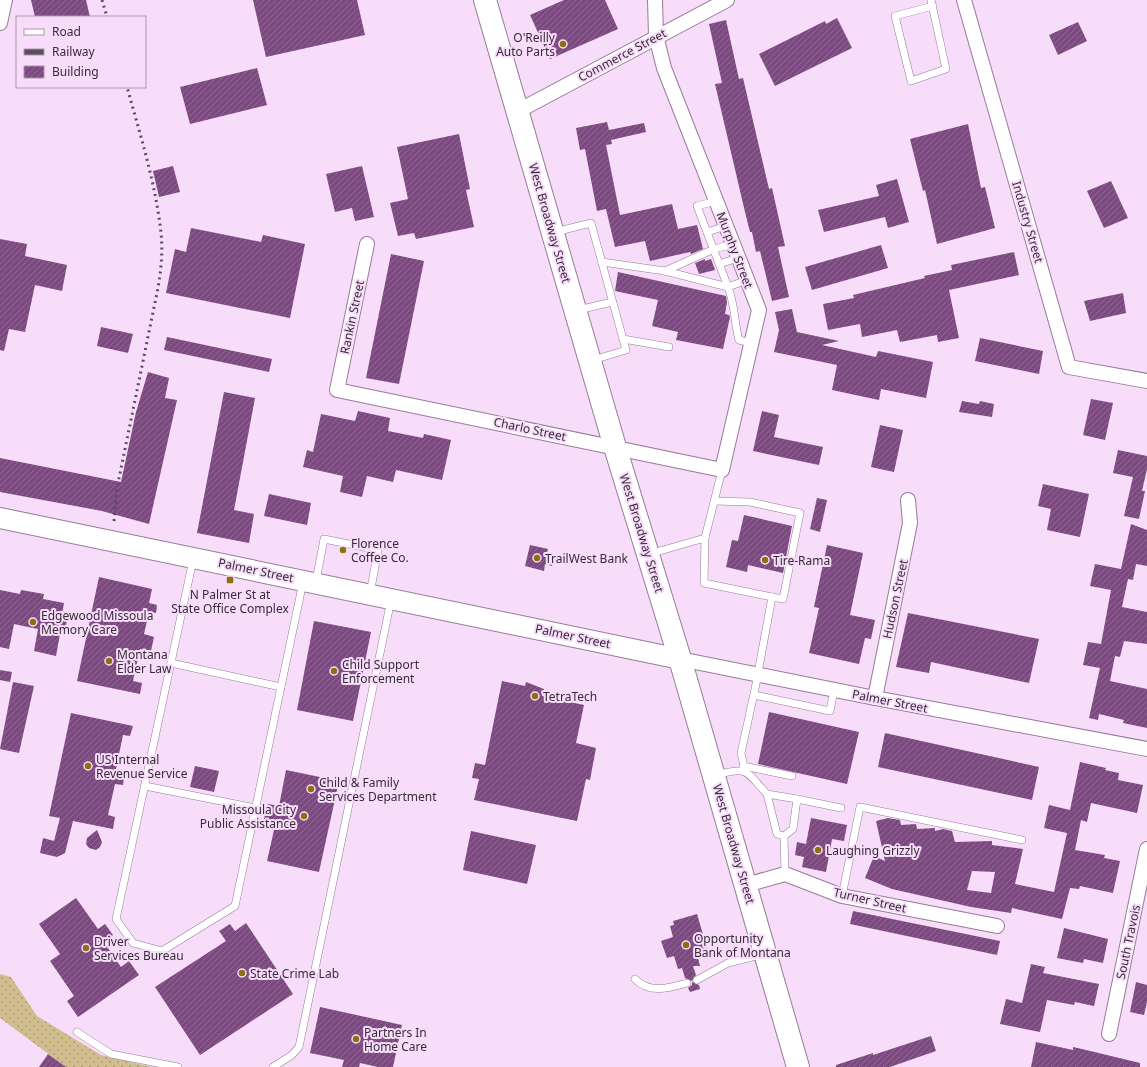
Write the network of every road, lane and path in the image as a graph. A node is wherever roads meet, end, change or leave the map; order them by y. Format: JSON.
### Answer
{"nodes":[{"id":1,"x":5,"y":0,"type":"edge"},
{"id":2,"x":485,"y":0,"type":"edge"},
{"id":3,"x":655,"y":0,"type":"edge"},
{"id":4,"x":727,"y":0,"type":"edge"},
{"id":5,"x":964,"y":0,"type":"edge"},
{"id":6,"x":932,"y":3,"type":"edge"},
{"id":7,"x":0,"y":23,"type":"edge"},
{"id":8,"x":656,"y":36,"type":"junction"},
{"id":9,"x":518,"y":111,"type":"junction"},
{"id":10,"x":716,"y":201,"type":"junction"},
{"id":11,"x":726,"y":226,"type":"junction"},
{"id":12,"x":707,"y":232,"type":"junction"},
{"id":13,"x":553,"y":233,"type":"junction"},
{"id":14,"x":367,"y":244,"type":"dead end"},
{"id":15,"x":733,"y":244,"type":"junction"},
{"id":16,"x":714,"y":249,"type":"junction"},
{"id":17,"x":738,"y":258,"type":"junction"},
{"id":18,"x":602,"y":262,"type":"junction"},
{"id":19,"x":719,"y":264,"type":"junction"},
{"id":20,"x":665,"y":271,"type":"junction"},
{"id":21,"x":747,"y":280,"type":"junction"},
{"id":22,"x":728,"y":287,"type":"junction"},
{"id":23,"x":612,"y":302,"type":"junction"},
{"id":24,"x":576,"y":311,"type":"junction"},
{"id":25,"x":623,"y":339,"type":"junction"},
{"id":26,"x":751,"y":343,"type":"junction"},
{"id":27,"x":669,"y":347,"type":"dead end"},
{"id":28,"x":590,"y":361,"type":"junction"},
{"id":29,"x":1147,"y":381,"type":"edge"},
{"id":30,"x":337,"y":390,"type":"joint"},
{"id":31,"x":615,"y":447,"type":"junction"},
{"id":32,"x":722,"y":470,"type":"junction"},
{"id":33,"x":908,"y":500,"type":"dead end"},
{"id":34,"x":714,"y":501,"type":"junction"},
{"id":35,"x":0,"y":518,"type":"edge"},
{"id":36,"x":705,"y":538,"type":"junction"},
{"id":37,"x":648,"y":555,"type":"junction"},
{"id":38,"x":193,"y":558,"type":"junction"},
{"id":39,"x":309,"y":582,"type":"junction"},
{"id":40,"x":370,"y":594,"type":"junction"},
{"id":41,"x":772,"y":597,"type":"junction"},
{"id":42,"x":391,"y":598,"type":"junction"},
{"id":43,"x":680,"y":659,"type":"junction"},
{"id":44,"x":171,"y":663,"type":"junction"},
{"id":45,"x":758,"y":674,"type":"junction"},
{"id":46,"x":281,"y":686,"type":"junction"},
{"id":47,"x":834,"y":690,"type":"junction"},
{"id":48,"x":754,"y":695,"type":"junction"},
{"id":49,"x":875,"y":698,"type":"junction"},
{"id":50,"x":1147,"y":749,"type":"edge"},
{"id":51,"x":744,"y":768,"type":"junction"},
{"id":52,"x":714,"y":776,"type":"junction"},
{"id":53,"x":792,"y":776,"type":"dead end"},
{"id":54,"x":145,"y":786,"type":"junction"},
{"id":55,"x":767,"y":794,"type":"junction"},
{"id":56,"x":798,"y":799,"type":"junction"},
{"id":57,"x":256,"y":808,"type":"junction"},
{"id":58,"x":842,"y":808,"type":"dead end"},
{"id":59,"x":784,"y":836,"type":"junction"},
{"id":60,"x":1022,"y":840,"type":"dead end"},
{"id":61,"x":1147,"y":849,"type":"edge"},
{"id":62,"x":785,"y":874,"type":"junction"},
{"id":63,"x":746,"y":885,"type":"junction"},
{"id":64,"x":842,"y":896,"type":"junction"},
{"id":65,"x":997,"y":926,"type":"dead end"},
{"id":66,"x":766,"y":954,"type":"junction"},
{"id":67,"x":635,"y":979,"type":"dead end"},
{"id":68,"x":697,"y":980,"type":"dead end"},
{"id":69,"x":687,"y":983,"type":"dead end"},
{"id":70,"x":77,"y":1032,"type":"dead end"},
{"id":71,"x":1109,"y":1034,"type":"dead end"},
{"id":72,"x":178,"y":1067,"type":"edge"},
{"id":73,"x":273,"y":1067,"type":"edge"},
{"id":74,"x":798,"y":1067,"type":"edge"}],
"edges":[{"from":1,"to":7,"type":"street"},
{"from":2,"to":9,"type":"main road","name":"West Broadway Street"},
{"from":3,"to":8,"type":"street","name":"Murphy Street"},
{"from":4,"to":8,"type":"street","name":"Commerce Street"},
{"from":5,"to":29,"type":"street","name":"Industry Street"},
{"from":6,"to":6,"type":"lane"},
{"from":8,"to":9,"type":"street","name":"Commerce Street"},
{"from":8,"to":10,"type":"street","name":"Murphy Street"},
{"from":9,"to":13,"type":"main road","name":"West Broadway Street"},
{"from":10,"to":11,"type":"street","name":"Murphy Street"},
{"from":10,"to":12,"type":"lane"},
{"from":11,"to":12,"type":"lane"},
{"from":11,"to":15,"type":"street","name":"Murphy Street"},
{"from":12,"to":16,"type":"lane"},
{"from":13,"to":18,"type":"lane"},
{"from":13,"to":24,"type":"main road","name":"West Broadway Street"},
{"from":14,"to":30,"type":"street","name":"Rankin Street"},
{"from":15,"to":16,"type":"lane"},
{"from":15,"to":17,"type":"street","name":"Murphy Street"},
{"from":16,"to":19,"type":"lane"},
{"from":16,"to":20,"type":"lane"},
{"from":17,"to":19,"type":"lane"},
{"from":17,"to":21,"type":"street","name":"Murphy Street"},
{"from":18,"to":20,"type":"lane"},
{"from":18,"to":23,"type":"lane"},
{"from":19,"to":22,"type":"lane"},
{"from":20,"to":22,"type":"lane"},
{"from":21,"to":22,"type":"lane"},
{"from":21,"to":26,"type":"street","name":"Murphy Street"},
{"from":22,"to":26,"type":"lane"},
{"from":23,"to":24,"type":"lane"},
{"from":23,"to":25,"type":"lane"},
{"from":24,"to":28,"type":"main road","name":"West Broadway Street"},
{"from":25,"to":27,"type":"lane"},
{"from":25,"to":28,"type":"lane"},
{"from":26,"to":32,"type":"street","name":"Murphy Street"},
{"from":28,"to":31,"type":"main road","name":"West Broadway Street"},
{"from":30,"to":31,"type":"street","name":"Charlo Street"},
{"from":31,"to":32,"type":"street","name":"Charlo Street"},
{"from":31,"to":37,"type":"main road","name":"West Broadway Street"},
{"from":32,"to":34,"type":"lane"},
{"from":33,"to":49,"type":"street","name":"Hudson Street"},
{"from":34,"to":36,"type":"lane"},
{"from":34,"to":41,"type":"lane"},
{"from":35,"to":38,"type":"street","name":"Palmer Street"},
{"from":36,"to":37,"type":"lane"},
{"from":36,"to":41,"type":"lane"},
{"from":37,"to":43,"type":"main road","name":"West Broadway Street"},
{"from":38,"to":39,"type":"street","name":"Palmer Street"},
{"from":38,"to":44,"type":"lane"},
{"from":39,"to":40,"type":"street","name":"Palmer Street"},
{"from":39,"to":40,"type":"lane"},
{"from":39,"to":46,"type":"lane"},
{"from":40,"to":42,"type":"street","name":"Palmer Street"},
{"from":41,"to":45,"type":"lane"},
{"from":42,"to":43,"type":"street","name":"Palmer Street"},
{"from":42,"to":73,"type":"lane"},
{"from":43,"to":45,"type":"street","name":"Palmer Street"},
{"from":43,"to":52,"type":"main road","name":"West Broadway Street"},
{"from":44,"to":46,"type":"lane"},
{"from":44,"to":54,"type":"lane"},
{"from":45,"to":47,"type":"street","name":"Palmer Street"},
{"from":45,"to":48,"type":"lane"},
{"from":46,"to":57,"type":"lane"},
{"from":47,"to":48,"type":"lane"},
{"from":47,"to":49,"type":"street","name":"Palmer Street"},
{"from":48,"to":51,"type":"lane"},
{"from":49,"to":50,"type":"street","name":"Palmer Street"},
{"from":51,"to":52,"type":"lane"},
{"from":51,"to":53,"type":"lane"},
{"from":51,"to":55,"type":"lane"},
{"from":52,"to":63,"type":"main road","name":"West Broadway Street"},
{"from":54,"to":57,"type":"lane"},
{"from":54,"to":57,"type":"lane"},
{"from":55,"to":56,"type":"lane"},
{"from":55,"to":59,"type":"lane"},
{"from":56,"to":58,"type":"lane"},
{"from":56,"to":59,"type":"lane"},
{"from":59,"to":62,"type":"lane"},
{"from":60,"to":64,"type":"lane"},
{"from":61,"to":71,"type":"street","name":"South Travois"},
{"from":62,"to":63,"type":"street"},
{"from":62,"to":64,"type":"street","name":"Turner Street"},
{"from":63,"to":66,"type":"main road","name":"West Broadway Street"},
{"from":64,"to":65,"type":"street","name":"Turner Street"},
{"from":66,"to":68,"type":"lane"},
{"from":66,"to":74,"type":"main road","name":"West Broadway Street"},
{"from":67,"to":69,"type":"lane"},
{"from":70,"to":72,"type":"lane"}]}
